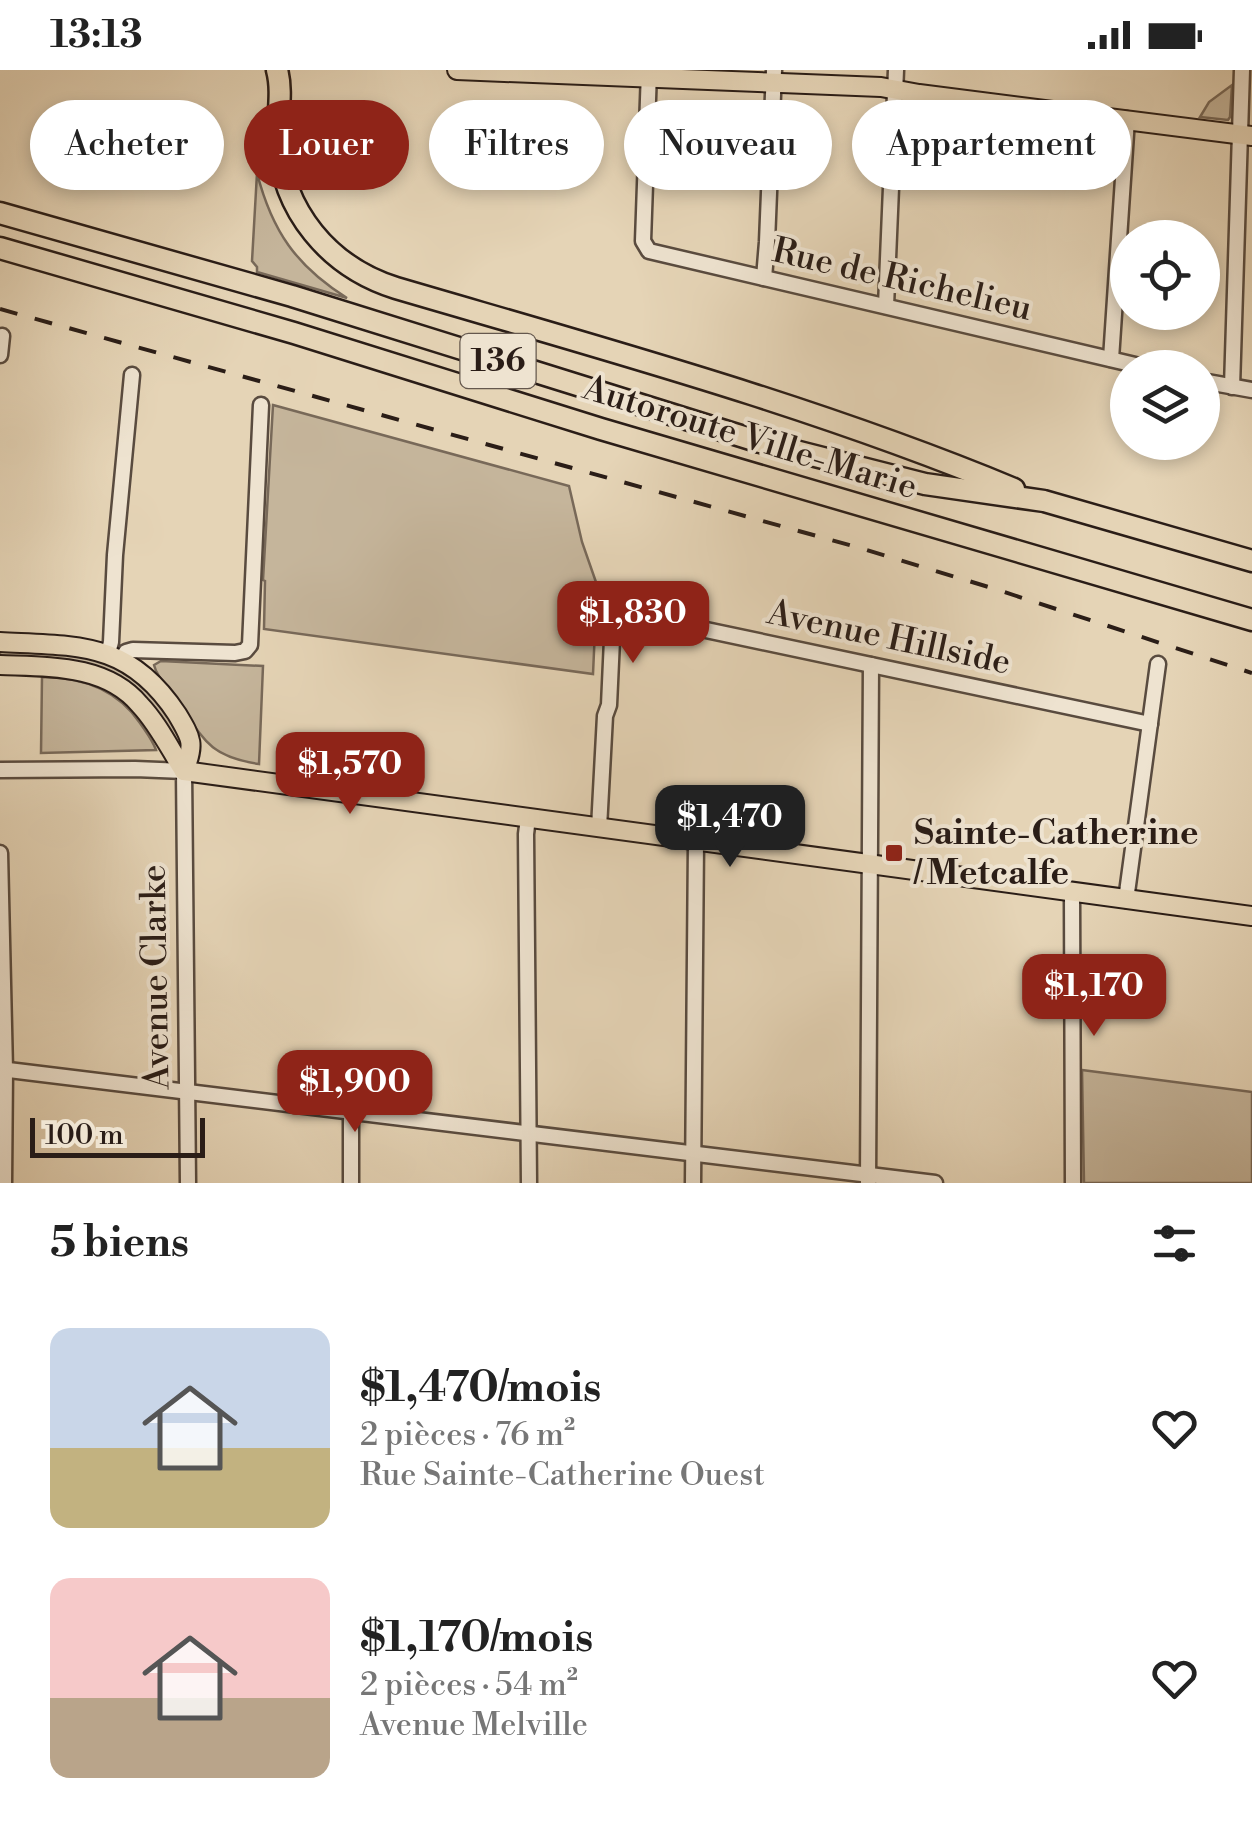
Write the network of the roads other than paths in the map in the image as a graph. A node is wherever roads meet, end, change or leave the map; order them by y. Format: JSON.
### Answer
{"nodes":[{"id":1,"x":276,"y":70,"type":"edge"},
{"id":2,"x":457,"y":70,"type":"edge"},
{"id":3,"x":896,"y":70,"type":"edge"},
{"id":4,"x":1242,"y":70,"type":"edge"},
{"id":5,"x":524,"y":71,"type":"edge"},
{"id":6,"x":649,"y":74,"type":"edge"},
{"id":7,"x":774,"y":76,"type":"edge"},
{"id":8,"x":895,"y":90,"type":"junction"},
{"id":9,"x":975,"y":100,"type":"edge"},
{"id":10,"x":1131,"y":120,"type":"edge"},
{"id":11,"x":1246,"y":135,"type":"edge"},
{"id":12,"x":1122,"y":190,"type":"edge"},
{"id":13,"x":0,"y":213,"type":"edge"},
{"id":14,"x":0,"y":248,"type":"edge"},
{"id":15,"x":764,"y":278,"type":"junction"},
{"id":16,"x":886,"y":306,"type":"junction"},
{"id":17,"x":2,"y":336,"type":"edge"},
{"id":18,"x":1112,"y":350,"type":"edge"},
{"id":19,"x":0,"y":356,"type":"edge"},
{"id":20,"x":1110,"y":358,"type":"edge"},
{"id":21,"x":132,"y":375,"type":"dead end"},
{"id":22,"x":1220,"y":384,"type":"edge"},
{"id":23,"x":1232,"y":387,"type":"junction"},
{"id":24,"x":1252,"y":390,"type":"edge"},
{"id":25,"x":261,"y":405,"type":"dead end"},
{"id":26,"x":1044,"y":502,"type":"junction"},
{"id":27,"x":1252,"y":561,"type":"edge"},
{"id":28,"x":1252,"y":620,"type":"edge"},
{"id":29,"x":0,"y":642,"type":"edge"},
{"id":30,"x":115,"y":657,"type":"junction"},
{"id":31,"x":1158,"y":664,"type":"dead end"},
{"id":32,"x":0,"y":665,"type":"edge"},
{"id":33,"x":871,"y":665,"type":"junction"},
{"id":34,"x":1150,"y":724,"type":"junction"},
{"id":35,"x":0,"y":770,"type":"edge"},
{"id":36,"x":184,"y":771,"type":"junction"},
{"id":37,"x":528,"y":818,"type":"junction"},
{"id":38,"x":598,"y":828,"type":"junction"},
{"id":39,"x":696,"y":842,"type":"junction"},
{"id":40,"x":0,"y":853,"type":"edge"},
{"id":41,"x":869,"y":865,"type":"junction"},
{"id":42,"x":1072,"y":892,"type":"junction"},
{"id":43,"x":1126,"y":900,"type":"junction"},
{"id":44,"x":1252,"y":916,"type":"edge"},
{"id":45,"x":3,"y":1069,"type":"edge"},
{"id":46,"x":187,"y":1092,"type":"junction"},
{"id":47,"x":351,"y":1112,"type":"junction"},
{"id":48,"x":529,"y":1135,"type":"junction"},
{"id":49,"x":693,"y":1154,"type":"junction"},
{"id":50,"x":868,"y":1179,"type":"edge"},
{"id":51,"x":4,"y":1183,"type":"edge"},
{"id":52,"x":188,"y":1183,"type":"edge"},
{"id":53,"x":350,"y":1183,"type":"edge"},
{"id":54,"x":529,"y":1183,"type":"edge"},
{"id":55,"x":693,"y":1183,"type":"edge"},
{"id":56,"x":935,"y":1183,"type":"edge"},
{"id":57,"x":1073,"y":1183,"type":"edge"}],
"edges":[{"from":1,"to":26,"type":"highway"},
{"from":2,"to":5,"type":"main road"},
{"from":3,"to":8,"type":"street"},
{"from":4,"to":11,"type":"street"},
{"from":5,"to":6,"type":"main road"},
{"from":6,"to":7,"type":"main road"},
{"from":6,"to":15,"type":"street","name":"Rue de Richelieu"},
{"from":7,"to":8,"type":"main road"},
{"from":7,"to":15,"type":"street"},
{"from":8,"to":9,"type":"main road"},
{"from":8,"to":16,"type":"street"},
{"from":10,"to":11,"type":"main road"},
{"from":11,"to":23,"type":"street"},
{"from":12,"to":18,"type":"street"},
{"from":13,"to":26,"type":"highway","name":"Autoroute Ville-Marie","number":"136"},
{"from":14,"to":28,"type":"highway","name":"Autoroute Ville-Marie","number":"136"},
{"from":15,"to":16,"type":"street","name":"Rue de Richelieu"},
{"from":16,"to":20,"type":"street","name":"Rue de Richelieu"},
{"from":17,"to":19,"type":"street"},
{"from":21,"to":30,"type":"street"},
{"from":22,"to":23,"type":"street"},
{"from":23,"to":24,"type":"street"},
{"from":25,"to":30,"type":"street"},
{"from":26,"to":27,"type":"highway","name":"Autoroute Ville-Marie","number":"136"},
{"from":29,"to":30,"type":"main road"},
{"from":30,"to":36,"type":"main road"},
{"from":31,"to":34,"type":"street"},
{"from":32,"to":36,"type":"main road"},
{"from":33,"to":34,"type":"street","name":"Avenue Hillside"},
{"from":33,"to":38,"type":"street","name":"Avenue Hillside"},
{"from":33,"to":41,"type":"street"},
{"from":34,"to":43,"type":"street"},
{"from":35,"to":36,"type":"street"},
{"from":36,"to":37,"type":"main road"},
{"from":36,"to":46,"type":"street","name":"Avenue Clarke"},
{"from":37,"to":38,"type":"main road"},
{"from":37,"to":48,"type":"street"},
{"from":38,"to":39,"type":"main road"},
{"from":39,"to":41,"type":"main road"},
{"from":39,"to":49,"type":"street"},
{"from":40,"to":45,"type":"street"},
{"from":41,"to":42,"type":"main road"},
{"from":41,"to":50,"type":"street"},
{"from":42,"to":43,"type":"main road"},
{"from":42,"to":57,"type":"street"},
{"from":43,"to":44,"type":"main road"},
{"from":45,"to":46,"type":"street"},
{"from":45,"to":51,"type":"street"},
{"from":46,"to":47,"type":"street"},
{"from":46,"to":52,"type":"street","name":"Avenue Clarke"},
{"from":47,"to":48,"type":"street"},
{"from":47,"to":53,"type":"street"},
{"from":48,"to":49,"type":"street"},
{"from":48,"to":54,"type":"street"},
{"from":49,"to":50,"type":"street"},
{"from":49,"to":55,"type":"street"},
{"from":50,"to":56,"type":"street"}]}
